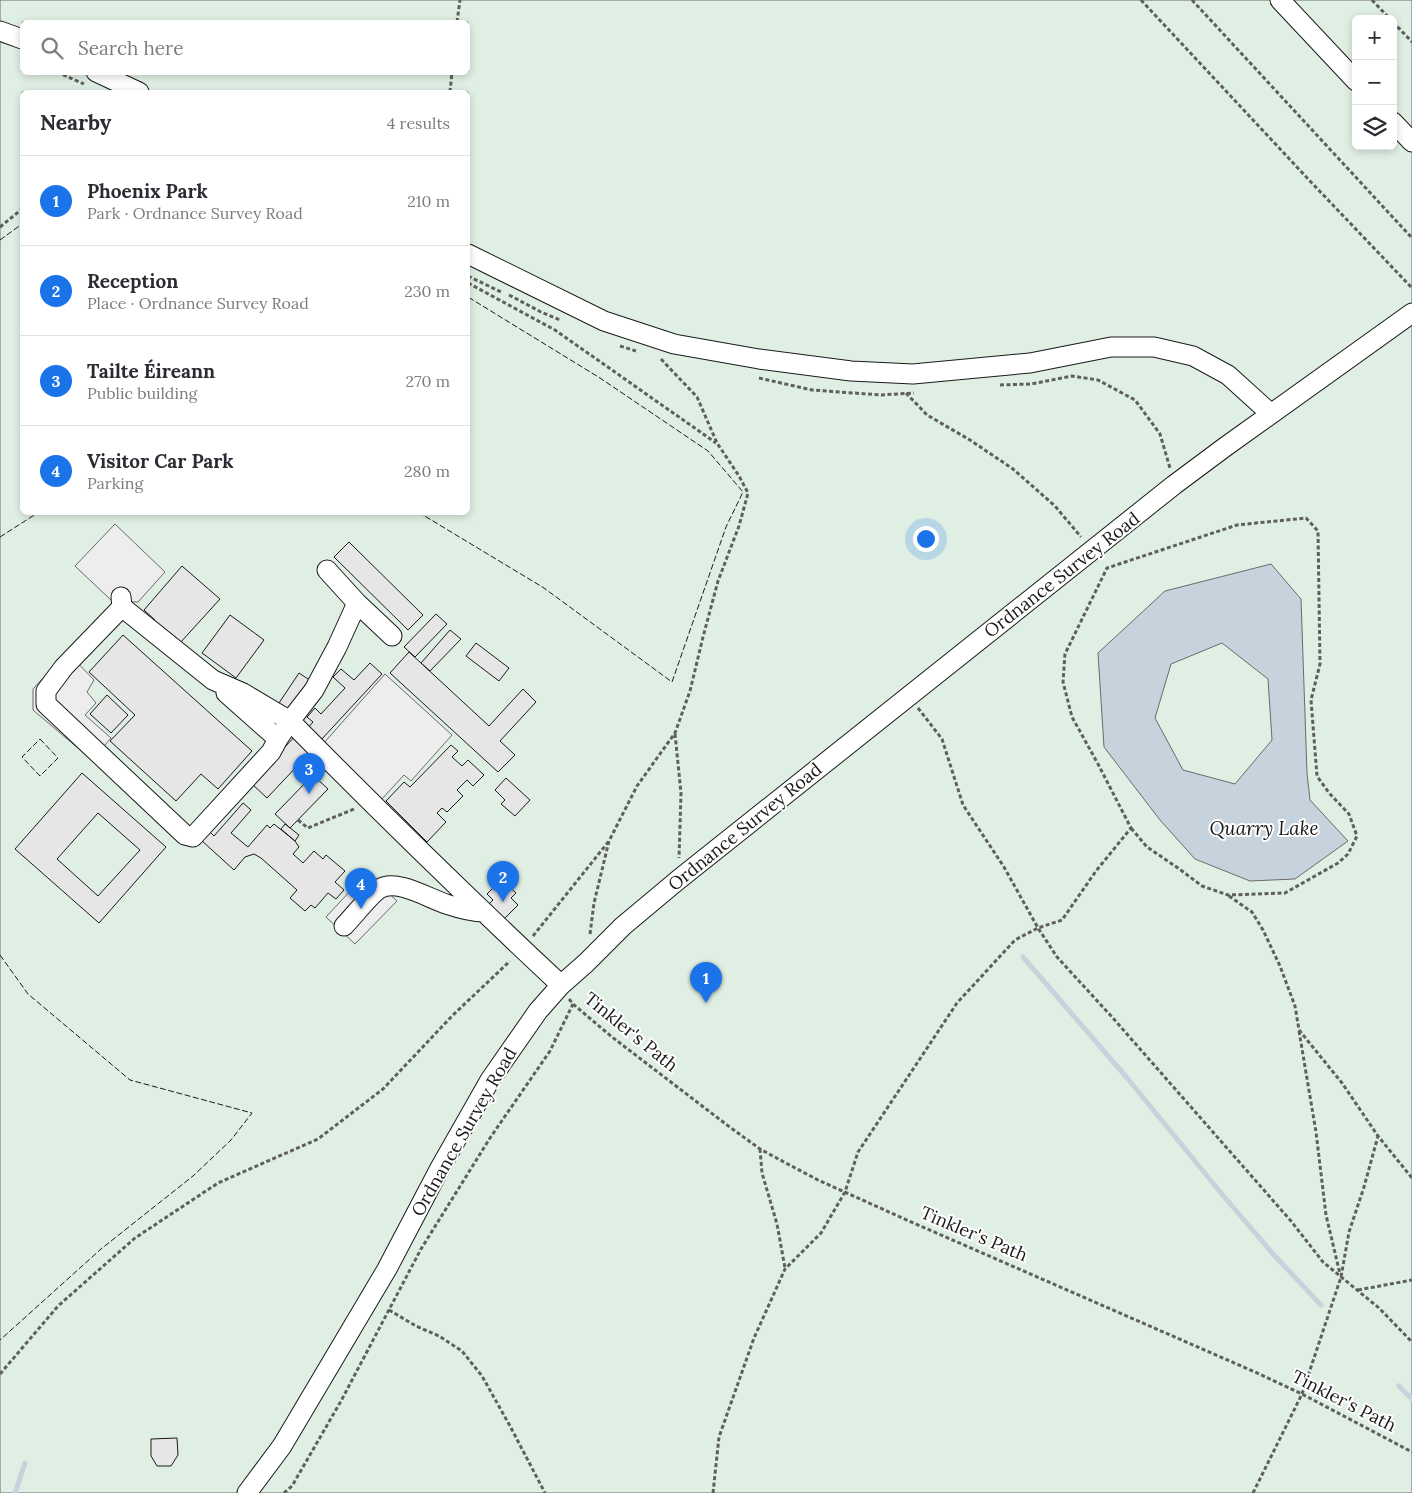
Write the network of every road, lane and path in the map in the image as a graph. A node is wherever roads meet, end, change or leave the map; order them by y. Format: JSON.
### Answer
{"nodes":[{"id":1,"x":460,"y":0,"type":"edge"},
{"id":2,"x":1141,"y":0,"type":"edge"},
{"id":3,"x":1192,"y":0,"type":"edge"},
{"id":4,"x":1280,"y":0,"type":"edge"},
{"id":5,"x":1372,"y":0,"type":"edge"},
{"id":6,"x":1386,"y":15,"type":"edge"},
{"id":7,"x":457,"y":20,"type":"edge"},
{"id":8,"x":1397,"y":26,"type":"edge"},
{"id":9,"x":0,"y":31,"type":"edge"},
{"id":10,"x":20,"y":38,"type":"edge"},
{"id":11,"x":1412,"y":42,"type":"edge"},
{"id":12,"x":72,"y":75,"type":"edge"},
{"id":13,"x":452,"y":75,"type":"edge"},
{"id":14,"x":1352,"y":77,"type":"edge"},
{"id":15,"x":92,"y":79,"type":"edge"},
{"id":16,"x":132,"y":90,"type":"edge"},
{"id":17,"x":450,"y":90,"type":"edge"},
{"id":18,"x":1397,"y":126,"type":"edge"},
{"id":19,"x":1412,"y":142,"type":"edge"},
{"id":20,"x":20,"y":211,"type":"edge"},
{"id":21,"x":0,"y":227,"type":"edge"},
{"id":22,"x":1412,"y":238,"type":"edge"},
{"id":23,"x":470,"y":255,"type":"edge"},
{"id":24,"x":470,"y":284,"type":"edge"},
{"id":25,"x":1412,"y":288,"type":"edge"},
{"id":26,"x":1412,"y":314,"type":"edge"},
{"id":27,"x":660,"y":357,"type":"dead end"},
{"id":28,"x":906,"y":394,"type":"dead end"},
{"id":29,"x":1271,"y":414,"type":"junction"},
{"id":30,"x":717,"y":443,"type":"junction"},
{"id":31,"x":1092,"y":551,"type":"junction"},
{"id":32,"x":327,"y":570,"type":"dead end"},
{"id":33,"x":356,"y":603,"type":"junction"},
{"id":34,"x":392,"y":636,"type":"dead end"},
{"id":35,"x":212,"y":680,"type":"junction"},
{"id":36,"x":909,"y":696,"type":"junction"},
{"id":37,"x":290,"y":721,"type":"junction"},
{"id":38,"x":675,"y":734,"type":"junction"},
{"id":39,"x":278,"y":739,"type":"junction"},
{"id":40,"x":371,"y":802,"type":"junction"},
{"id":41,"x":298,"y":820,"type":"dead end"},
{"id":42,"x":1131,"y":828,"type":"junction"},
{"id":43,"x":609,"y":841,"type":"junction"},
{"id":44,"x":678,"y":880,"type":"junction"},
{"id":45,"x":1228,"y":896,"type":"junction"},
{"id":46,"x":484,"y":912,"type":"junction"},
{"id":47,"x":344,"y":926,"type":"dead end"},
{"id":48,"x":1038,"y":928,"type":"junction"},
{"id":49,"x":522,"y":949,"type":"junction"},
{"id":50,"x":586,"y":963,"type":"junction"},
{"id":51,"x":561,"y":985,"type":"junction"},
{"id":52,"x":573,"y":1004,"type":"junction"},
{"id":53,"x":1299,"y":1030,"type":"junction"},
{"id":54,"x":1378,"y":1136,"type":"junction"},
{"id":55,"x":760,"y":1149,"type":"junction"},
{"id":56,"x":1412,"y":1178,"type":"edge"},
{"id":57,"x":845,"y":1192,"type":"junction"},
{"id":58,"x":785,"y":1269,"type":"junction"},
{"id":59,"x":1341,"y":1277,"type":"junction"},
{"id":60,"x":1412,"y":1280,"type":"edge"},
{"id":61,"x":1357,"y":1290,"type":"junction"},
{"id":62,"x":389,"y":1310,"type":"junction"},
{"id":63,"x":1412,"y":1342,"type":"edge"},
{"id":64,"x":0,"y":1374,"type":"edge"},
{"id":65,"x":1302,"y":1394,"type":"junction"},
{"id":66,"x":1412,"y":1452,"type":"edge"},
{"id":67,"x":247,"y":1493,"type":"edge"},
{"id":68,"x":284,"y":1493,"type":"edge"},
{"id":69,"x":545,"y":1493,"type":"edge"},
{"id":70,"x":713,"y":1493,"type":"edge"},
{"id":71,"x":1253,"y":1493,"type":"edge"}],
"edges":[{"from":1,"to":7,"type":"path"},
{"from":2,"to":25,"type":"path"},
{"from":3,"to":22,"type":"path"},
{"from":4,"to":14,"type":"street"},
{"from":5,"to":6,"type":"path"},
{"from":8,"to":11,"type":"path"},
{"from":9,"to":10,"type":"street"},
{"from":12,"to":15,"type":"path"},
{"from":13,"to":17,"type":"path"},
{"from":15,"to":16,"type":"street"},
{"from":18,"to":19,"type":"street"},
{"from":20,"to":21,"type":"path"},
{"from":23,"to":29,"type":"street"},
{"from":24,"to":30,"type":"path"},
{"from":26,"to":29,"type":"street","name":"Ordnance Survey Road"},
{"from":27,"to":30,"type":"path"},
{"from":28,"to":31,"type":"path"},
{"from":29,"to":31,"type":"street","name":"Ordnance Survey Road"},
{"from":30,"to":38,"type":"path"},
{"from":31,"to":36,"type":"street","name":"Ordnance Survey Road"},
{"from":32,"to":33,"type":"street"},
{"from":33,"to":34,"type":"street"},
{"from":33,"to":37,"type":"street"},
{"from":35,"to":37,"type":"street"},
{"from":35,"to":39,"type":"street"},
{"from":35,"to":39,"type":"street"},
{"from":36,"to":44,"type":"street","name":"Ordnance Survey Road"},
{"from":36,"to":48,"type":"path"},
{"from":37,"to":39,"type":"street"},
{"from":37,"to":40,"type":"street"},
{"from":38,"to":43,"type":"path"},
{"from":38,"to":44,"type":"path"},
{"from":40,"to":41,"type":"path"},
{"from":40,"to":46,"type":"street"},
{"from":42,"to":45,"type":"path"},
{"from":42,"to":45,"type":"path"},
{"from":42,"to":48,"type":"path"},
{"from":43,"to":49,"type":"path"},
{"from":43,"to":50,"type":"path"},
{"from":44,"to":50,"type":"street","name":"Ordnance Survey Road"},
{"from":45,"to":53,"type":"path"},
{"from":46,"to":47,"type":"street"},
{"from":46,"to":49,"type":"street"},
{"from":48,"to":57,"type":"path"},
{"from":48,"to":59,"type":"path"},
{"from":49,"to":51,"type":"street"},
{"from":49,"to":64,"type":"path"},
{"from":50,"to":51,"type":"street","name":"Ordnance Survey Road"},
{"from":51,"to":52,"type":"path","name":"Tinkler's Path"},
{"from":51,"to":67,"type":"street","name":"Ordnance Survey Road"},
{"from":52,"to":55,"type":"path","name":"Tinkler's Path"},
{"from":52,"to":62,"type":"path"},
{"from":53,"to":54,"type":"path"},
{"from":53,"to":59,"type":"path"},
{"from":54,"to":56,"type":"path"},
{"from":54,"to":59,"type":"path"},
{"from":55,"to":57,"type":"path","name":"Tinkler's Path"},
{"from":55,"to":58,"type":"path"},
{"from":57,"to":58,"type":"path"},
{"from":57,"to":65,"type":"path","name":"Tinkler's Path"},
{"from":58,"to":70,"type":"path"},
{"from":59,"to":61,"type":"path"},
{"from":59,"to":65,"type":"path"},
{"from":60,"to":61,"type":"path"},
{"from":61,"to":63,"type":"path"},
{"from":62,"to":68,"type":"path"},
{"from":62,"to":69,"type":"path"},
{"from":65,"to":66,"type":"path","name":"Tinkler's Path"},
{"from":65,"to":71,"type":"path"}]}
